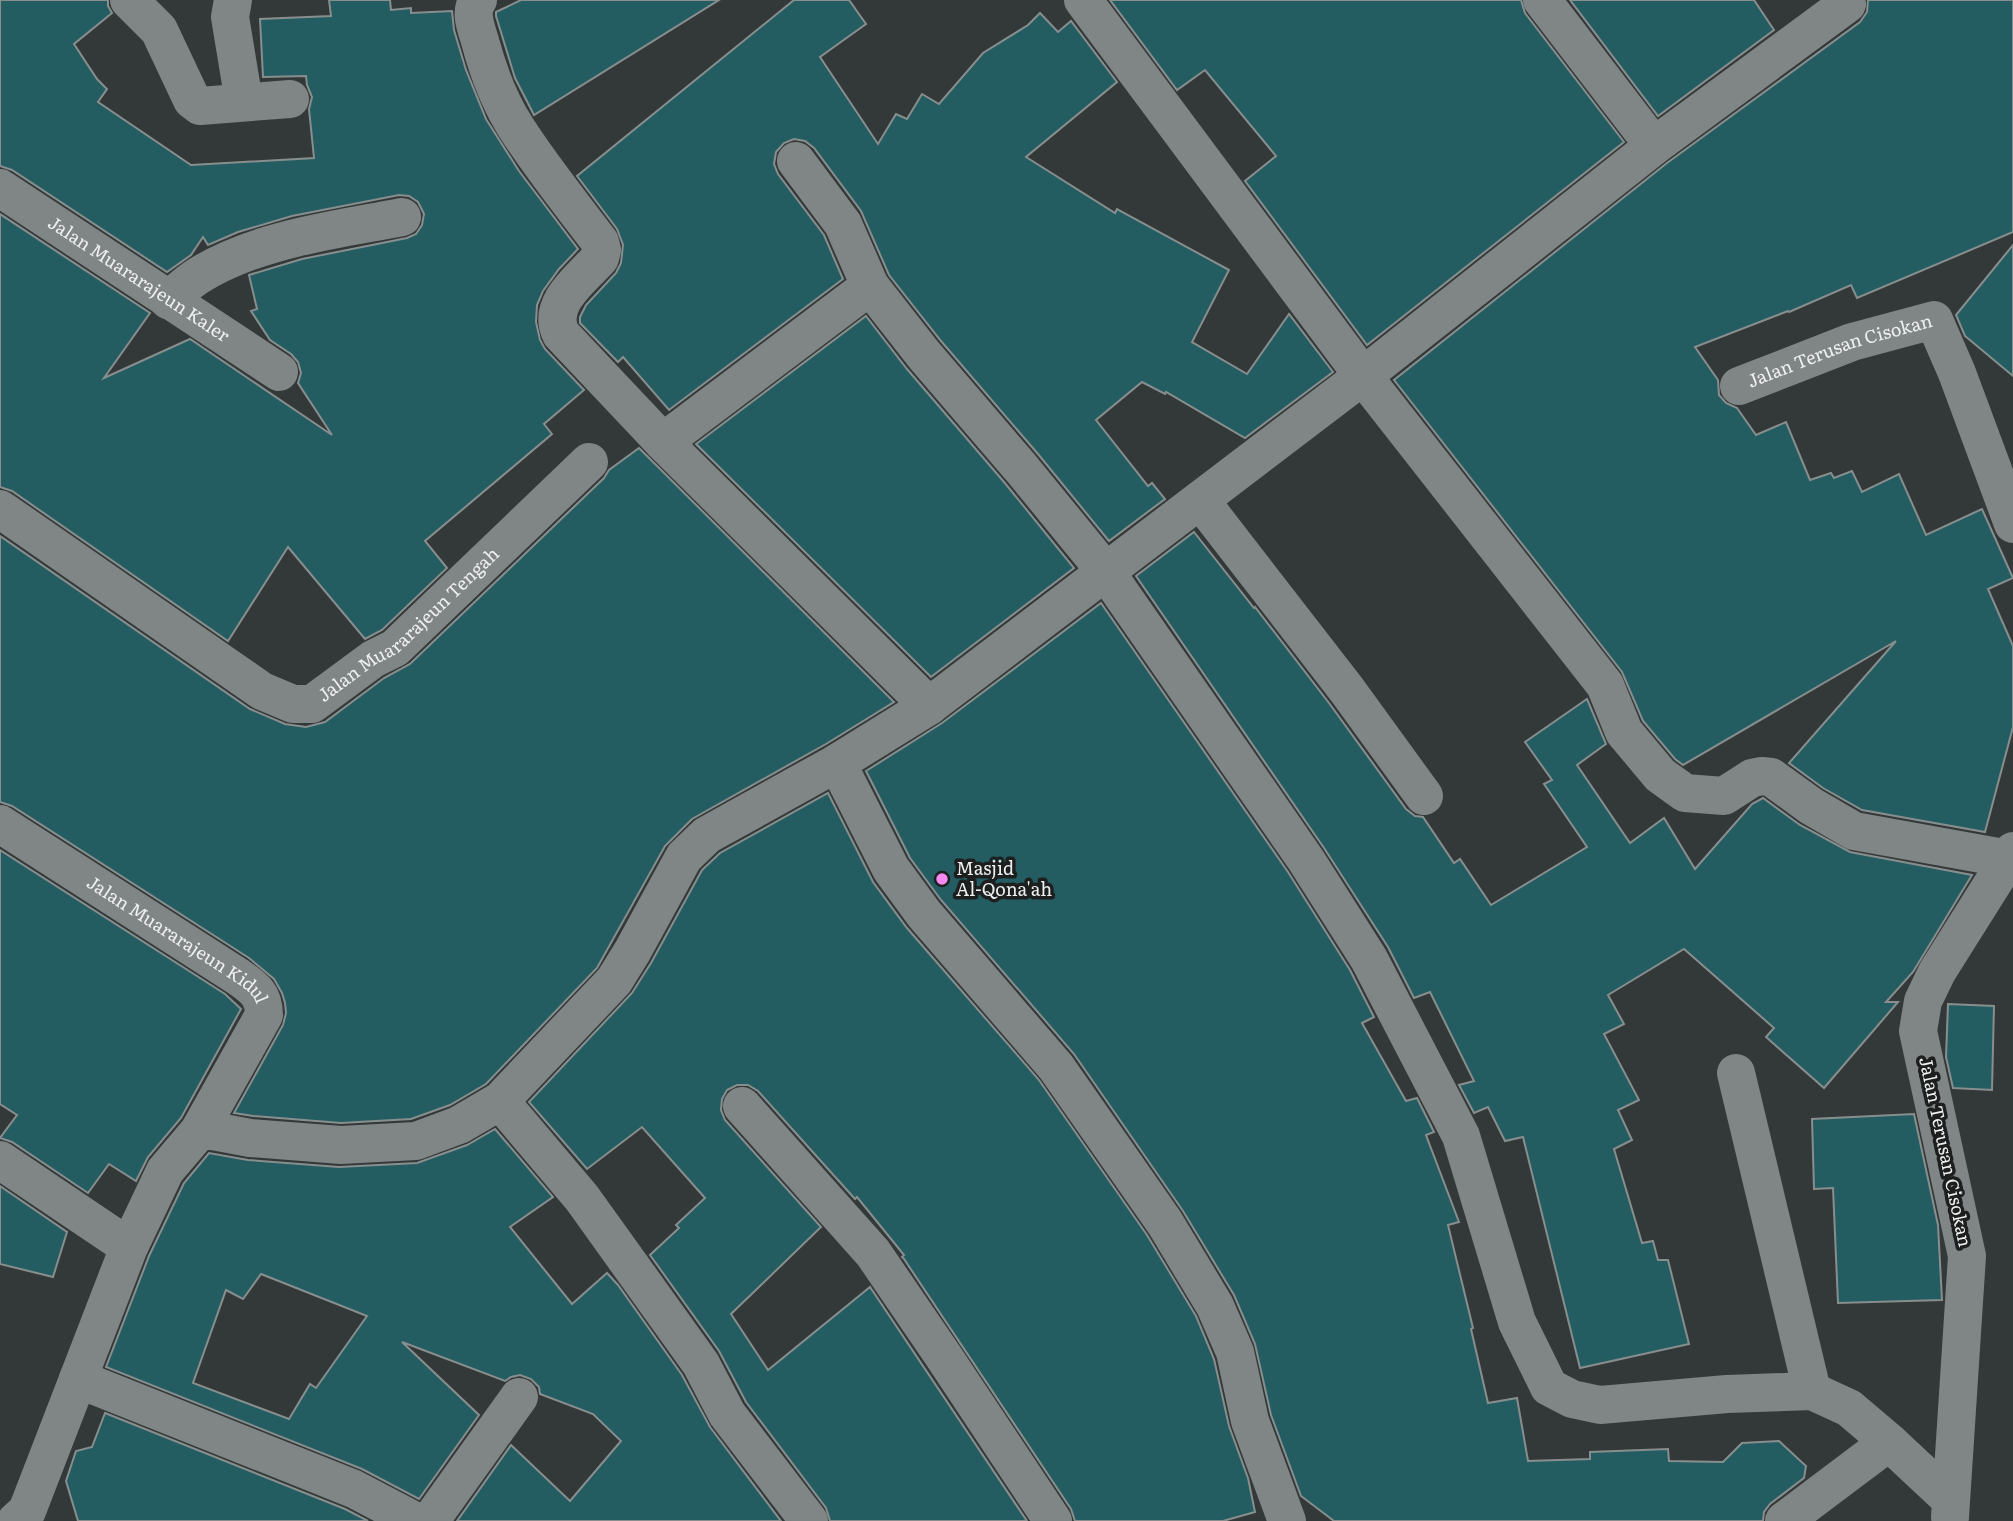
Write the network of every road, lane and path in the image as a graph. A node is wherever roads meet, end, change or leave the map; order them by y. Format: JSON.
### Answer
{"nodes":[{"id":1,"x":129,"y":0,"type":"edge"},
{"id":2,"x":233,"y":0,"type":"edge"},
{"id":3,"x":478,"y":0,"type":"edge"},
{"id":4,"x":1083,"y":0,"type":"edge"},
{"id":5,"x":1542,"y":0,"type":"edge"},
{"id":6,"x":1844,"y":0,"type":"edge"},
{"id":7,"x":290,"y":99,"type":"dead end"},
{"id":8,"x":244,"y":103,"type":"junction"},
{"id":9,"x":1654,"y":146,"type":"junction"},
{"id":10,"x":796,"y":160,"type":"dead end"},
{"id":11,"x":0,"y":188,"type":"edge"},
{"id":12,"x":402,"y":217,"type":"dead end"},
{"id":13,"x":870,"y":285,"type":"junction"},
{"id":14,"x":168,"y":300,"type":"junction"},
{"id":15,"x":279,"y":372,"type":"dead end"},
{"id":16,"x":1363,"y":376,"type":"junction"},
{"id":17,"x":1740,"y":386,"type":"dead end"},
{"id":18,"x":663,"y":442,"type":"junction"},
{"id":19,"x":589,"y":461,"type":"dead end"},
{"id":20,"x":1200,"y":500,"type":"junction"},
{"id":21,"x":0,"y":509,"type":"edge"},
{"id":22,"x":2013,"y":524,"type":"edge"},
{"id":23,"x":1106,"y":572,"type":"junction"},
{"id":24,"x":929,"y":706,"type":"junction"},
{"id":25,"x":837,"y":763,"type":"junction"},
{"id":26,"x":1424,"y":796,"type":"dead end"},
{"id":27,"x":0,"y":824,"type":"edge"},
{"id":28,"x":2011,"y":855,"type":"edge"},
{"id":29,"x":1736,"y":1073,"type":"dead end"},
{"id":30,"x":500,"y":1101,"type":"junction"},
{"id":31,"x":742,"y":1106,"type":"dead end"},
{"id":32,"x":199,"y":1131,"type":"junction"},
{"id":33,"x":0,"y":1160,"type":"edge"},
{"id":34,"x":129,"y":1247,"type":"junction"},
{"id":35,"x":78,"y":1379,"type":"junction"},
{"id":36,"x":1812,"y":1391,"type":"junction"},
{"id":37,"x":519,"y":1397,"type":"dead end"},
{"id":38,"x":1889,"y":1442,"type":"junction"},
{"id":39,"x":1950,"y":1510,"type":"edge"},
{"id":40,"x":27,"y":1518,"type":"edge"},
{"id":41,"x":415,"y":1521,"type":"edge"},
{"id":42,"x":430,"y":1521,"type":"edge"},
{"id":43,"x":809,"y":1521,"type":"edge"},
{"id":44,"x":1053,"y":1521,"type":"edge"},
{"id":45,"x":1287,"y":1521,"type":"edge"},
{"id":46,"x":1784,"y":1521,"type":"edge"}],
"edges":[{"from":1,"to":8,"type":"street"},
{"from":2,"to":8,"type":"street"},
{"from":3,"to":18,"type":"street"},
{"from":4,"to":16,"type":"street"},
{"from":5,"to":9,"type":"street"},
{"from":6,"to":9,"type":"street"},
{"from":7,"to":8,"type":"street"},
{"from":9,"to":16,"type":"street"},
{"from":10,"to":13,"type":"street"},
{"from":11,"to":14,"type":"street","name":"Jalan Muararajeun Kaler"},
{"from":12,"to":14,"type":"street"},
{"from":13,"to":18,"type":"street"},
{"from":13,"to":23,"type":"street"},
{"from":14,"to":15,"type":"street","name":"Jalan Muararajeun Kaler"},
{"from":16,"to":20,"type":"street"},
{"from":16,"to":28,"type":"street"},
{"from":17,"to":22,"type":"street","name":"Jalan Terusan Cisokan"},
{"from":18,"to":24,"type":"street"},
{"from":19,"to":21,"type":"street","name":"Jalan Muararajeun Tengah"},
{"from":20,"to":23,"type":"street"},
{"from":20,"to":26,"type":"street"},
{"from":23,"to":24,"type":"street"},
{"from":23,"to":36,"type":"street"},
{"from":24,"to":25,"type":"street"},
{"from":25,"to":30,"type":"street"},
{"from":25,"to":45,"type":"street"},
{"from":27,"to":32,"type":"street","name":"Jalan Muararajeun Kidul"},
{"from":28,"to":39,"type":"street","name":"Jalan Terusan Cisokan"},
{"from":29,"to":36,"type":"street"},
{"from":30,"to":32,"type":"street"},
{"from":30,"to":43,"type":"street"},
{"from":31,"to":44,"type":"street"},
{"from":32,"to":34,"type":"street","name":"Jalan Muararajeun Kidul"},
{"from":33,"to":34,"type":"street"},
{"from":34,"to":35,"type":"street","name":"Jalan Muararajeun Kidul"},
{"from":35,"to":40,"type":"street","name":"Jalan Muararajeun Kidul"},
{"from":35,"to":41,"type":"street"},
{"from":36,"to":38,"type":"street"},
{"from":37,"to":42,"type":"street"},
{"from":38,"to":39,"type":"street"},
{"from":38,"to":46,"type":"street"}]}
